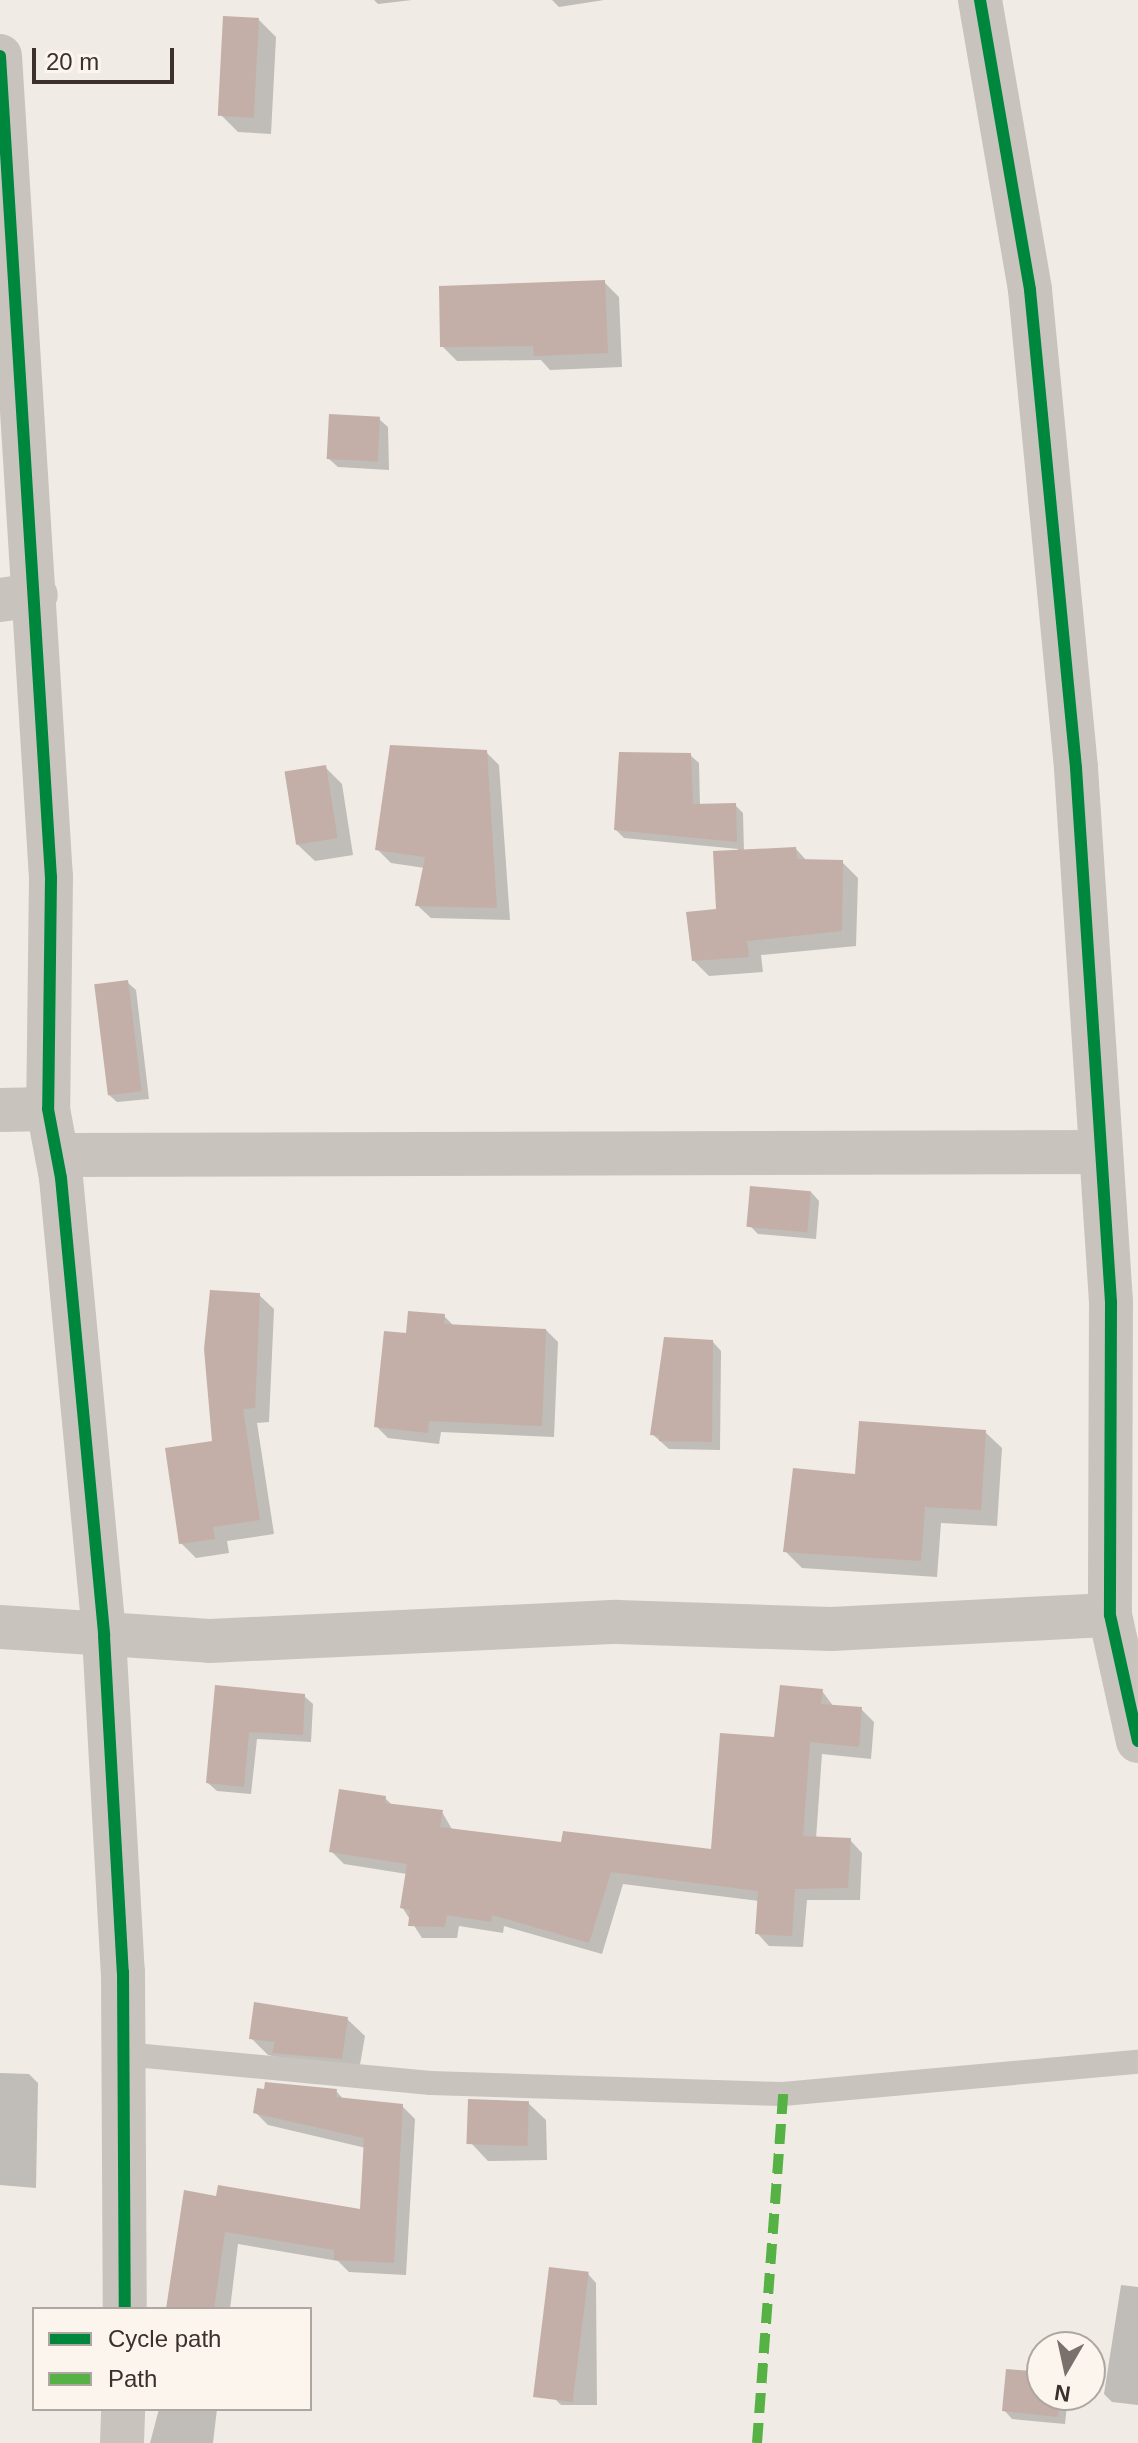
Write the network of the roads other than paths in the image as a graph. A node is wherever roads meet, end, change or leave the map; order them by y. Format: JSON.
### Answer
{"nodes":[{"id":1,"x":980,"y":0,"type":"edge"},
{"id":2,"x":0,"y":56,"type":"edge"},
{"id":3,"x":5,"y":248,"type":"edge"},
{"id":4,"x":18,"y":598,"type":"edge"},
{"id":5,"x":48,"y":1109,"type":"junction"},
{"id":6,"x":0,"y":1110,"type":"edge"},
{"id":7,"x":1101,"y":1152,"type":"junction"},
{"id":8,"x":57,"y":1155,"type":"junction"},
{"id":9,"x":1110,"y":1615,"type":"junction"},
{"id":10,"x":0,"y":1627,"type":"edge"},
{"id":11,"x":104,"y":1636,"type":"junction"},
{"id":12,"x":1138,"y":1741,"type":"edge"},
{"id":13,"x":124,"y":2054,"type":"junction"},
{"id":14,"x":1138,"y":2062,"type":"edge"},
{"id":15,"x":125,"y":2307,"type":"edge"},
{"id":16,"x":123,"y":2411,"type":"edge"},
{"id":17,"x":122,"y":2443,"type":"edge"}],
"edges":[{"from":1,"to":7,"type":"street"},
{"from":2,"to":3,"type":"street"},
{"from":3,"to":4,"type":"street"},
{"from":4,"to":5,"type":"street"},
{"from":5,"to":6,"type":"street"},
{"from":5,"to":8,"type":"street"},
{"from":7,"to":8,"type":"street"},
{"from":7,"to":9,"type":"street"},
{"from":8,"to":11,"type":"street"},
{"from":9,"to":11,"type":"street"},
{"from":9,"to":12,"type":"street"},
{"from":10,"to":11,"type":"street"},
{"from":11,"to":13,"type":"street"},
{"from":13,"to":14,"type":"lane"},
{"from":13,"to":15,"type":"street"},
{"from":16,"to":17,"type":"street"}]}
